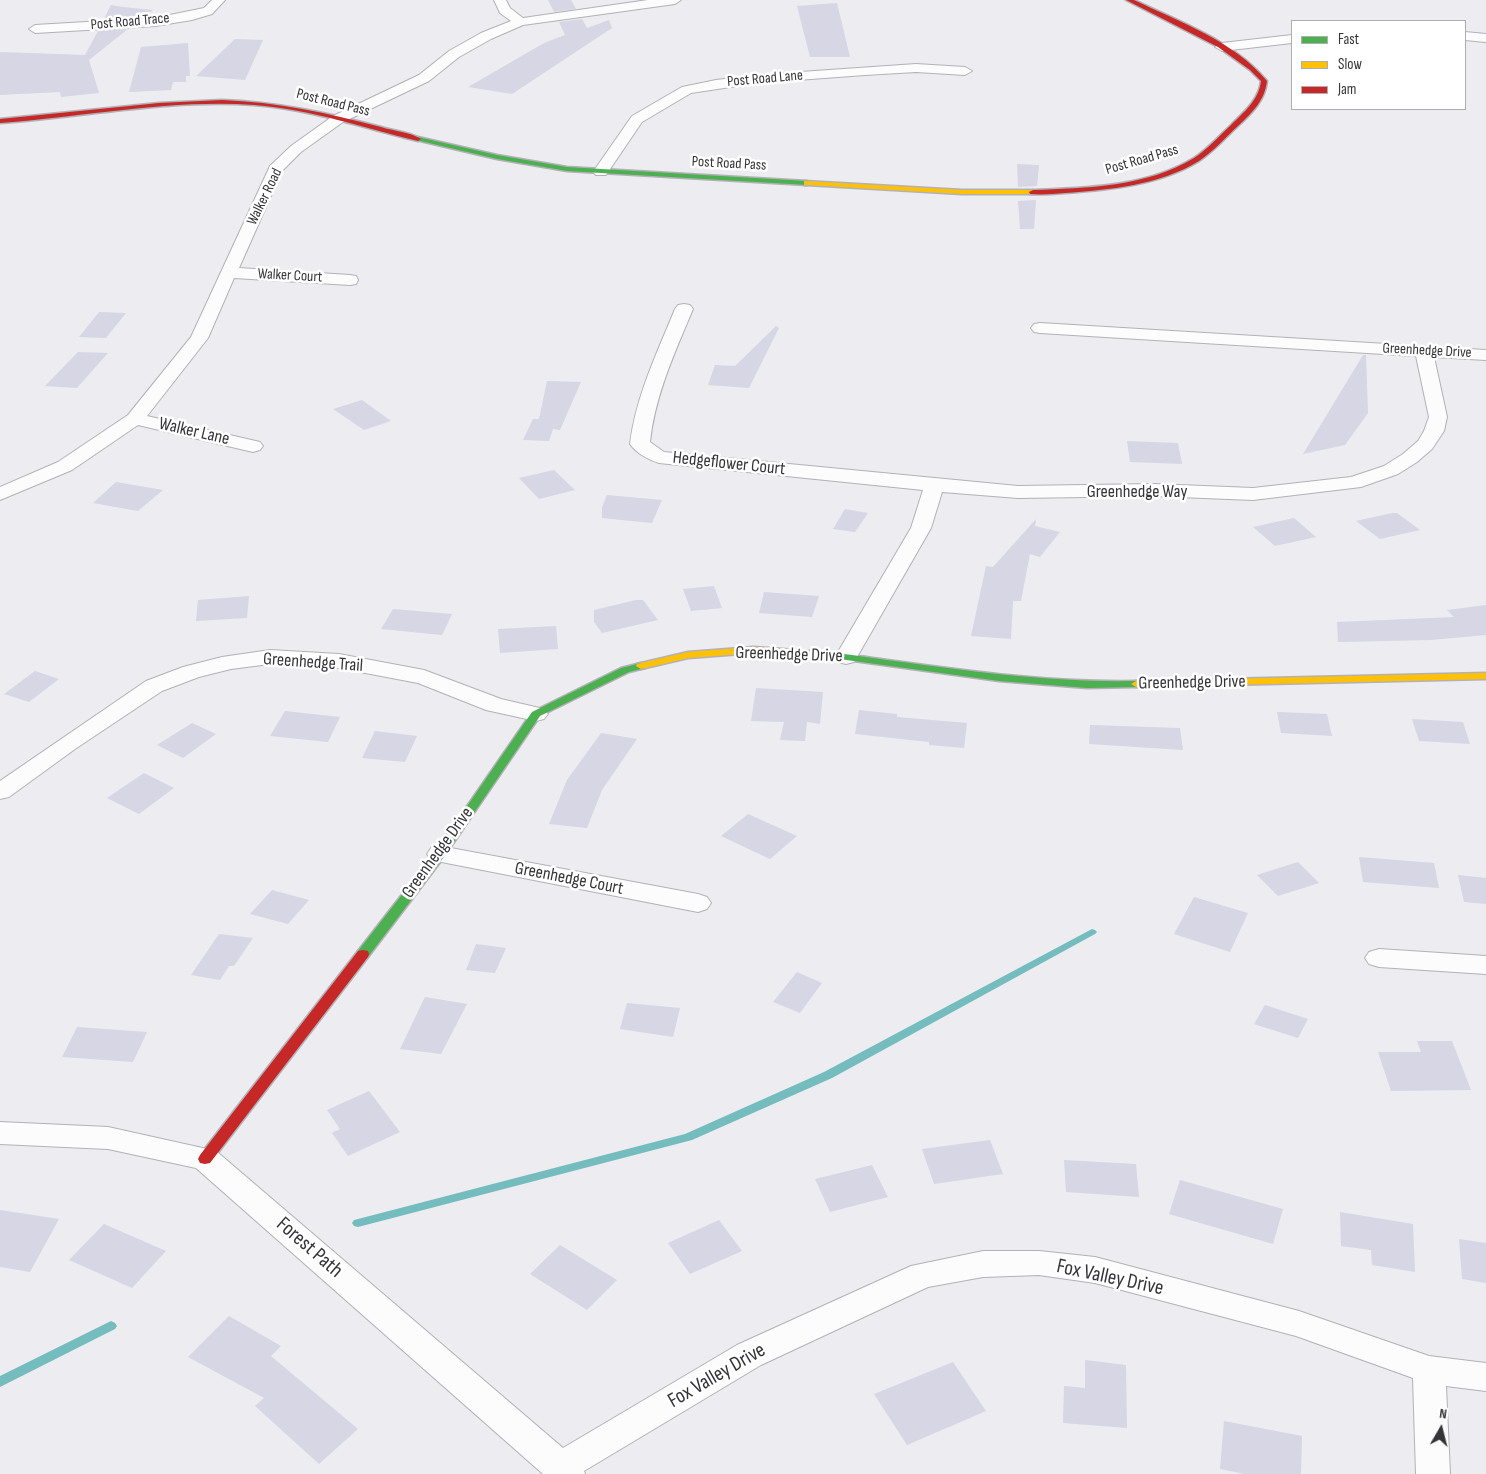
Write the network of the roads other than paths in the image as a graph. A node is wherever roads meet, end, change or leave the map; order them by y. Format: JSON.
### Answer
{"nodes":[{"id":1,"x":220,"y":0,"type":"edge"},
{"id":2,"x":500,"y":0,"type":"edge"},
{"id":3,"x":675,"y":0,"type":"edge"},
{"id":4,"x":1129,"y":0,"type":"edge"},
{"id":5,"x":520,"y":22,"type":"junction"},
{"id":6,"x":35,"y":29,"type":"dead end"},
{"id":7,"x":1466,"y":36,"type":"edge"},
{"id":8,"x":1486,"y":38,"type":"edge"},
{"id":9,"x":1291,"y":39,"type":"edge"},
{"id":10,"x":1222,"y":47,"type":"junction"},
{"id":11,"x":965,"y":71,"type":"dead end"},
{"id":12,"x":338,"y":119,"type":"junction"},
{"id":13,"x":1,"y":123,"type":"edge"},
{"id":14,"x":601,"y":172,"type":"junction"},
{"id":15,"x":230,"y":273,"type":"junction"},
{"id":16,"x":350,"y":280,"type":"dead end"},
{"id":17,"x":684,"y":309,"type":"dead end"},
{"id":18,"x":1040,"y":328,"type":"dead end"},
{"id":19,"x":1424,"y":351,"type":"junction"},
{"id":20,"x":1486,"y":355,"type":"edge"},
{"id":21,"x":135,"y":418,"type":"junction"},
{"id":22,"x":253,"y":446,"type":"dead end"},
{"id":23,"x":934,"y":485,"type":"junction"},
{"id":24,"x":0,"y":494,"type":"edge"},
{"id":25,"x":846,"y":657,"type":"junction"},
{"id":26,"x":1486,"y":676,"type":"edge"},
{"id":27,"x":536,"y":714,"type":"junction"},
{"id":28,"x":0,"y":792,"type":"edge"},
{"id":29,"x":440,"y":854,"type":"junction"},
{"id":30,"x":698,"y":904,"type":"dead end"},
{"id":31,"x":1379,"y":958,"type":"dead end"},
{"id":32,"x":1486,"y":965,"type":"edge"},
{"id":33,"x":0,"y":1133,"type":"edge"},
{"id":34,"x":205,"y":1159,"type":"junction"},
{"id":35,"x":1428,"y":1370,"type":"junction"},
{"id":36,"x":1486,"y":1377,"type":"edge"},
{"id":37,"x":565,"y":1470,"type":"edge"},
{"id":38,"x":1433,"y":1474,"type":"edge"}],
"edges":[{"from":1,"to":6,"type":"street","name":"Post Road Trace"},
{"from":2,"to":5,"type":"street"},
{"from":3,"to":5,"type":"street","name":"Walker Road"},
{"from":4,"to":10,"type":"street","name":"Post Road Pass"},
{"from":5,"to":12,"type":"street","name":"Walker Road"},
{"from":7,"to":8,"type":"street"},
{"from":9,"to":10,"type":"street"},
{"from":10,"to":14,"type":"street","name":"Post Road Pass"},
{"from":11,"to":14,"type":"street","name":"Post Road Lane"},
{"from":12,"to":13,"type":"street","name":"Post Road Pass"},
{"from":12,"to":14,"type":"street","name":"Post Road Pass"},
{"from":12,"to":15,"type":"street","name":"Walker Road"},
{"from":15,"to":16,"type":"street","name":"Walker Court"},
{"from":15,"to":21,"type":"street","name":"Walker Road"},
{"from":17,"to":23,"type":"street","name":"Hedgeflower Court"},
{"from":18,"to":19,"type":"street","name":"Greenhedge Drive"},
{"from":19,"to":20,"type":"street","name":"Greenhedge Drive"},
{"from":19,"to":23,"type":"street","name":"Greenhedge Way"},
{"from":21,"to":22,"type":"street","name":"Walker Lane"},
{"from":21,"to":24,"type":"street","name":"Walker Road"},
{"from":23,"to":25,"type":"street"},
{"from":25,"to":26,"type":"street","name":"Greenhedge Drive"},
{"from":25,"to":27,"type":"street","name":"Greenhedge Drive"},
{"from":27,"to":28,"type":"street","name":"Greenhedge Trail"},
{"from":27,"to":29,"type":"street","name":"Greenhedge Drive"},
{"from":29,"to":30,"type":"street","name":"Greenhedge Court"},
{"from":29,"to":34,"type":"street","name":"Greenhedge Drive"},
{"from":31,"to":32,"type":"street"},
{"from":33,"to":34,"type":"street","name":"Forest Path"},
{"from":34,"to":37,"type":"street","name":"Forest Path"},
{"from":35,"to":36,"type":"street","name":"Fox Valley Drive"},
{"from":35,"to":37,"type":"street","name":"Fox Valley Drive"},
{"from":35,"to":38,"type":"street"}]}
